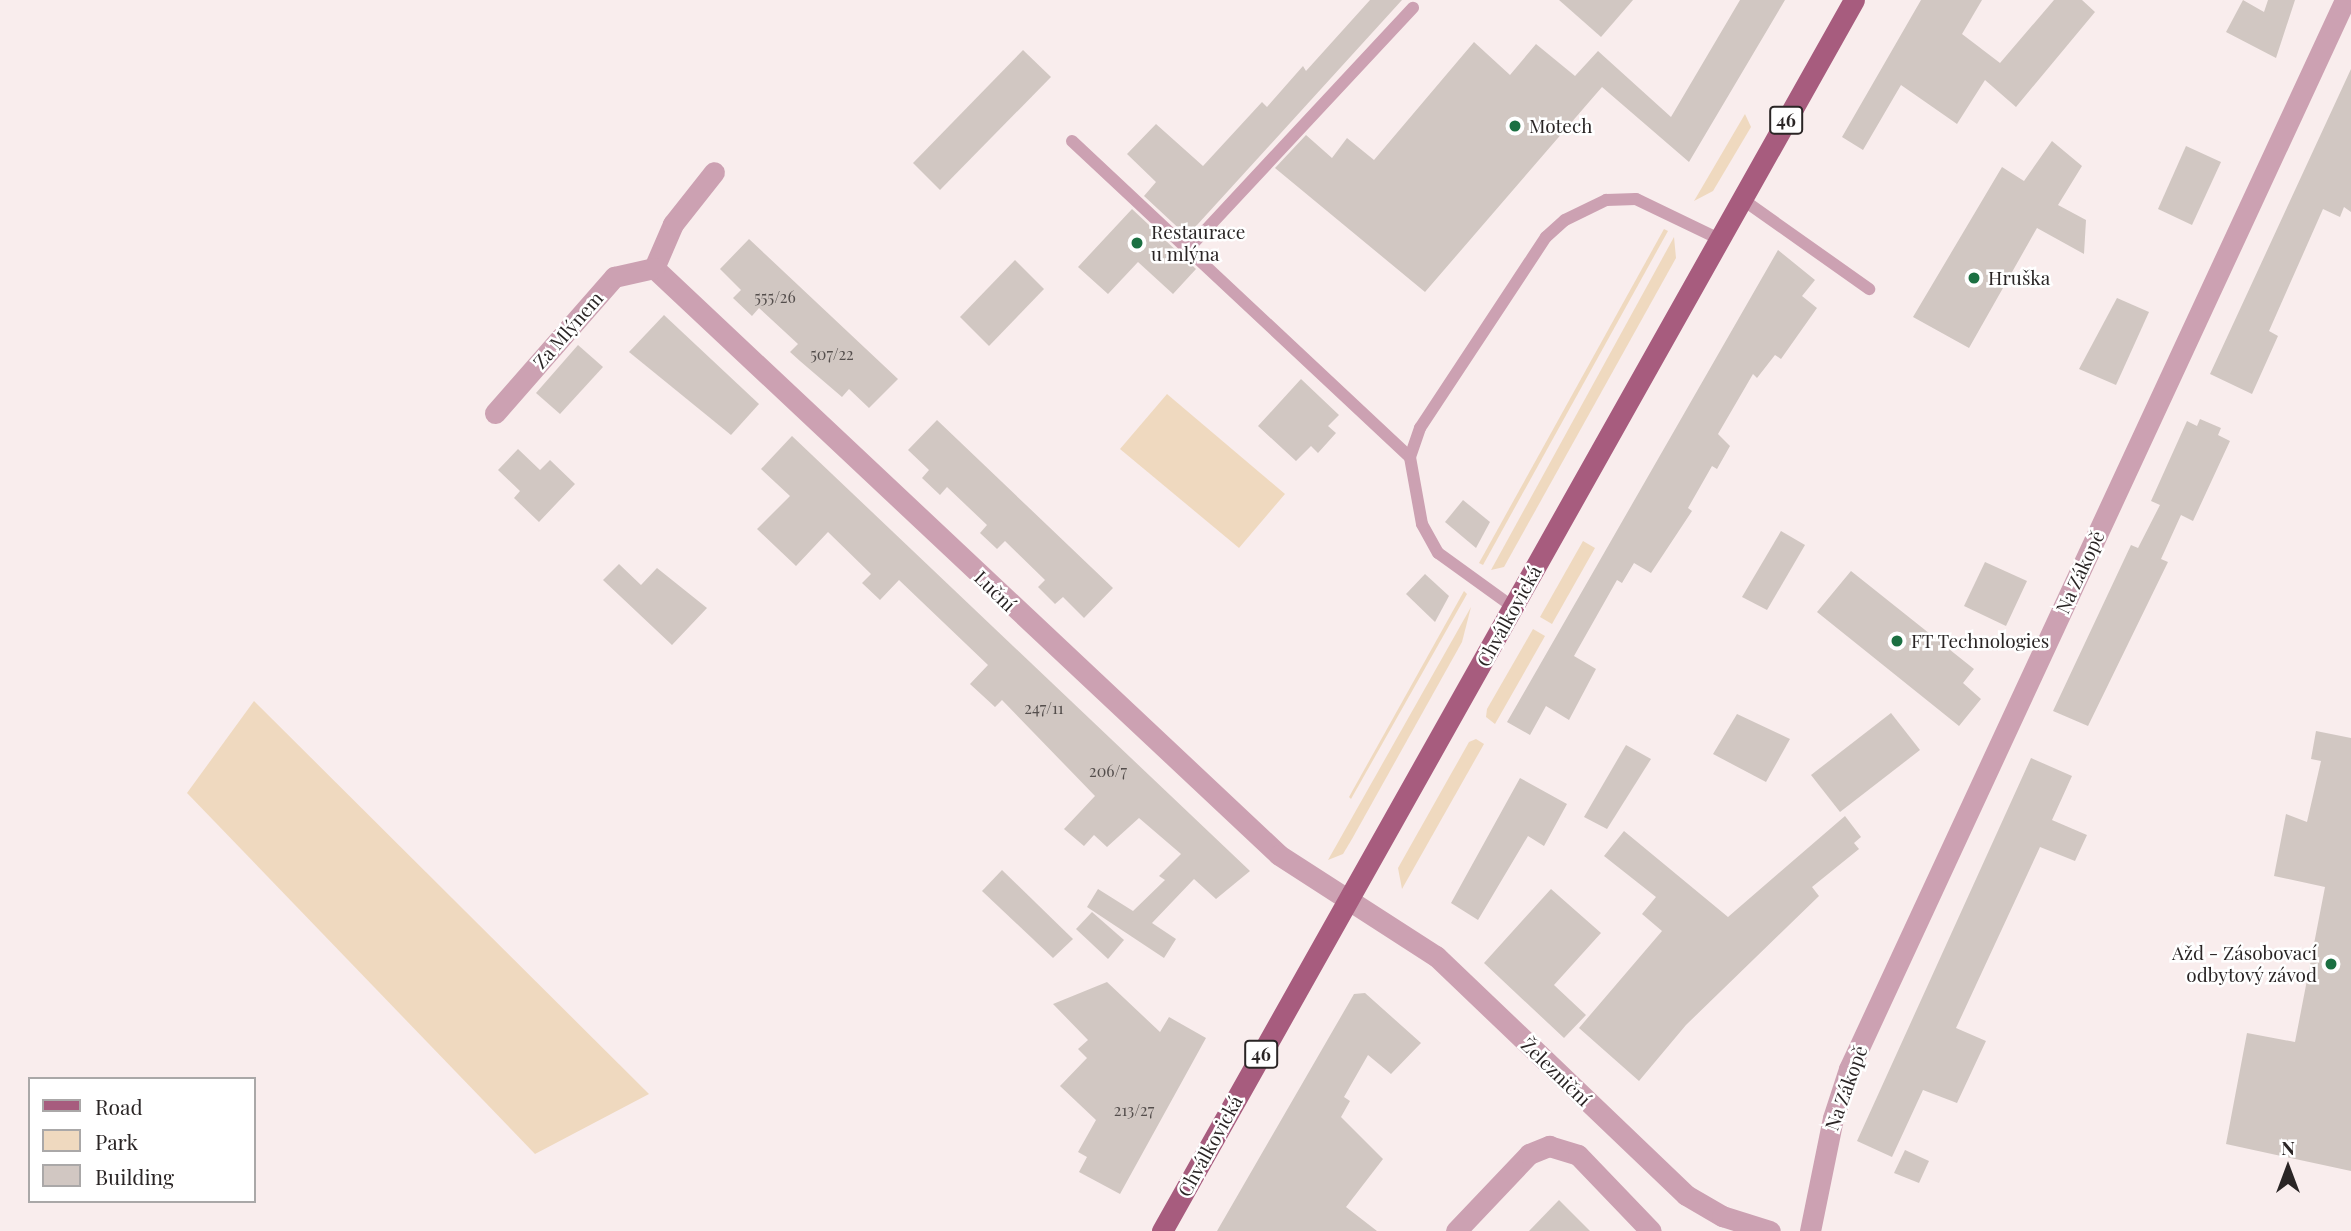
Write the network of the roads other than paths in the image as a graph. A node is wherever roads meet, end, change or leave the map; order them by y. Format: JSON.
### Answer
{"nodes":[{"id":1,"x":1854,"y":0,"type":"edge"},
{"id":2,"x":2345,"y":0,"type":"edge"},
{"id":3,"x":1413,"y":8,"type":"dead end"},
{"id":4,"x":1072,"y":141,"type":"dead end"},
{"id":5,"x":714,"y":172,"type":"dead end"},
{"id":6,"x":1742,"y":199,"type":"junction"},
{"id":7,"x":1719,"y":239,"type":"junction"},
{"id":8,"x":1188,"y":249,"type":"junction"},
{"id":9,"x":654,"y":268,"type":"junction"},
{"id":10,"x":1870,"y":289,"type":"dead end"},
{"id":11,"x":495,"y":413,"type":"dead end"},
{"id":12,"x":1410,"y":457,"type":"junction"},
{"id":13,"x":1513,"y":607,"type":"junction"},
{"id":14,"x":1348,"y":900,"type":"junction"},
{"id":15,"x":1162,"y":1231,"type":"edge"},
{"id":16,"x":1456,"y":1231,"type":"edge"},
{"id":17,"x":1651,"y":1231,"type":"edge"},
{"id":18,"x":1770,"y":1231,"type":"edge"},
{"id":19,"x":1810,"y":1231,"type":"edge"}],
"edges":[{"from":1,"to":6,"type":"main road","name":"Chválkovická","number":"46"},
{"from":2,"to":19,"type":"street","name":"Na Zákopě"},
{"from":3,"to":8,"type":"lane"},
{"from":4,"to":8,"type":"lane"},
{"from":5,"to":9,"type":"street"},
{"from":6,"to":7,"type":"main road","name":"Chválkovická","number":"46"},
{"from":6,"to":10,"type":"lane"},
{"from":7,"to":12,"type":"lane"},
{"from":7,"to":13,"type":"main road","name":"Chválkovická","number":"46"},
{"from":8,"to":12,"type":"lane"},
{"from":9,"to":11,"type":"street","name":"Za Mlýnem"},
{"from":9,"to":14,"type":"street","name":"Luční"},
{"from":12,"to":13,"type":"lane"},
{"from":13,"to":14,"type":"main road","name":"Chválkovická","number":"46"},
{"from":14,"to":15,"type":"main road","name":"Chválkovická","number":"46"},
{"from":14,"to":18,"type":"street","name":"Železniční"},
{"from":16,"to":17,"type":"street"}]}
